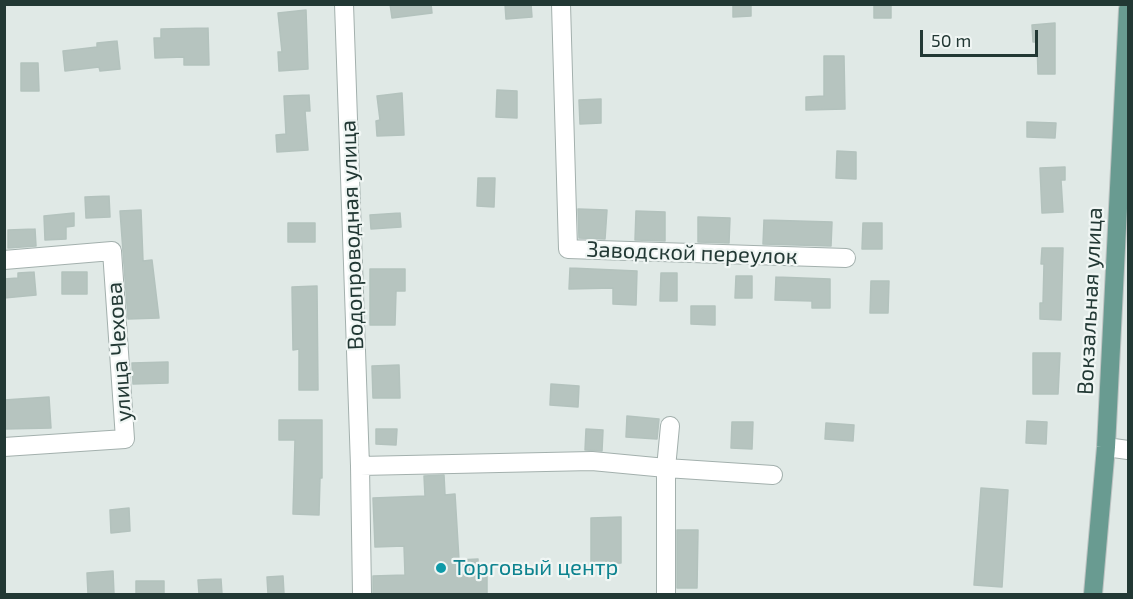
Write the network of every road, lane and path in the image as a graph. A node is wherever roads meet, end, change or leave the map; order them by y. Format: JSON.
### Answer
{"nodes":[{"id":1,"x":344,"y":4,"type":"edge"},
{"id":2,"x":561,"y":4,"type":"edge"},
{"id":3,"x":1128,"y":9,"type":"edge"},
{"id":4,"x":846,"y":258,"type":"dead end"},
{"id":5,"x":4,"y":260,"type":"edge"},
{"id":6,"x":670,"y":426,"type":"dead end"},
{"id":7,"x":4,"y":447,"type":"edge"},
{"id":8,"x":1106,"y":447,"type":"junction"},
{"id":9,"x":1128,"y":450,"type":"edge"},
{"id":10,"x":360,"y":466,"type":"junction"},
{"id":11,"x":666,"y":468,"type":"junction"},
{"id":12,"x":773,"y":475,"type":"dead end"},
{"id":13,"x":362,"y":594,"type":"edge"},
{"id":14,"x":666,"y":594,"type":"edge"},
{"id":15,"x":1093,"y":594,"type":"edge"}],
"edges":[{"from":1,"to":10,"type":"street","name":"Водопроводная улица"},
{"from":2,"to":4,"type":"street","name":"Заводской переулок"},
{"from":3,"to":8,"type":"main road","name":"Вокзальная улица"},
{"from":5,"to":7,"type":"street","name":"улица Чехова"},
{"from":6,"to":11,"type":"street"},
{"from":8,"to":9,"type":"street"},
{"from":8,"to":15,"type":"main road","name":"Вокзальная улица"},
{"from":10,"to":11,"type":"street"},
{"from":10,"to":13,"type":"street","name":"Водопроводная улица"},
{"from":11,"to":12,"type":"street"},
{"from":11,"to":14,"type":"street"}]}
